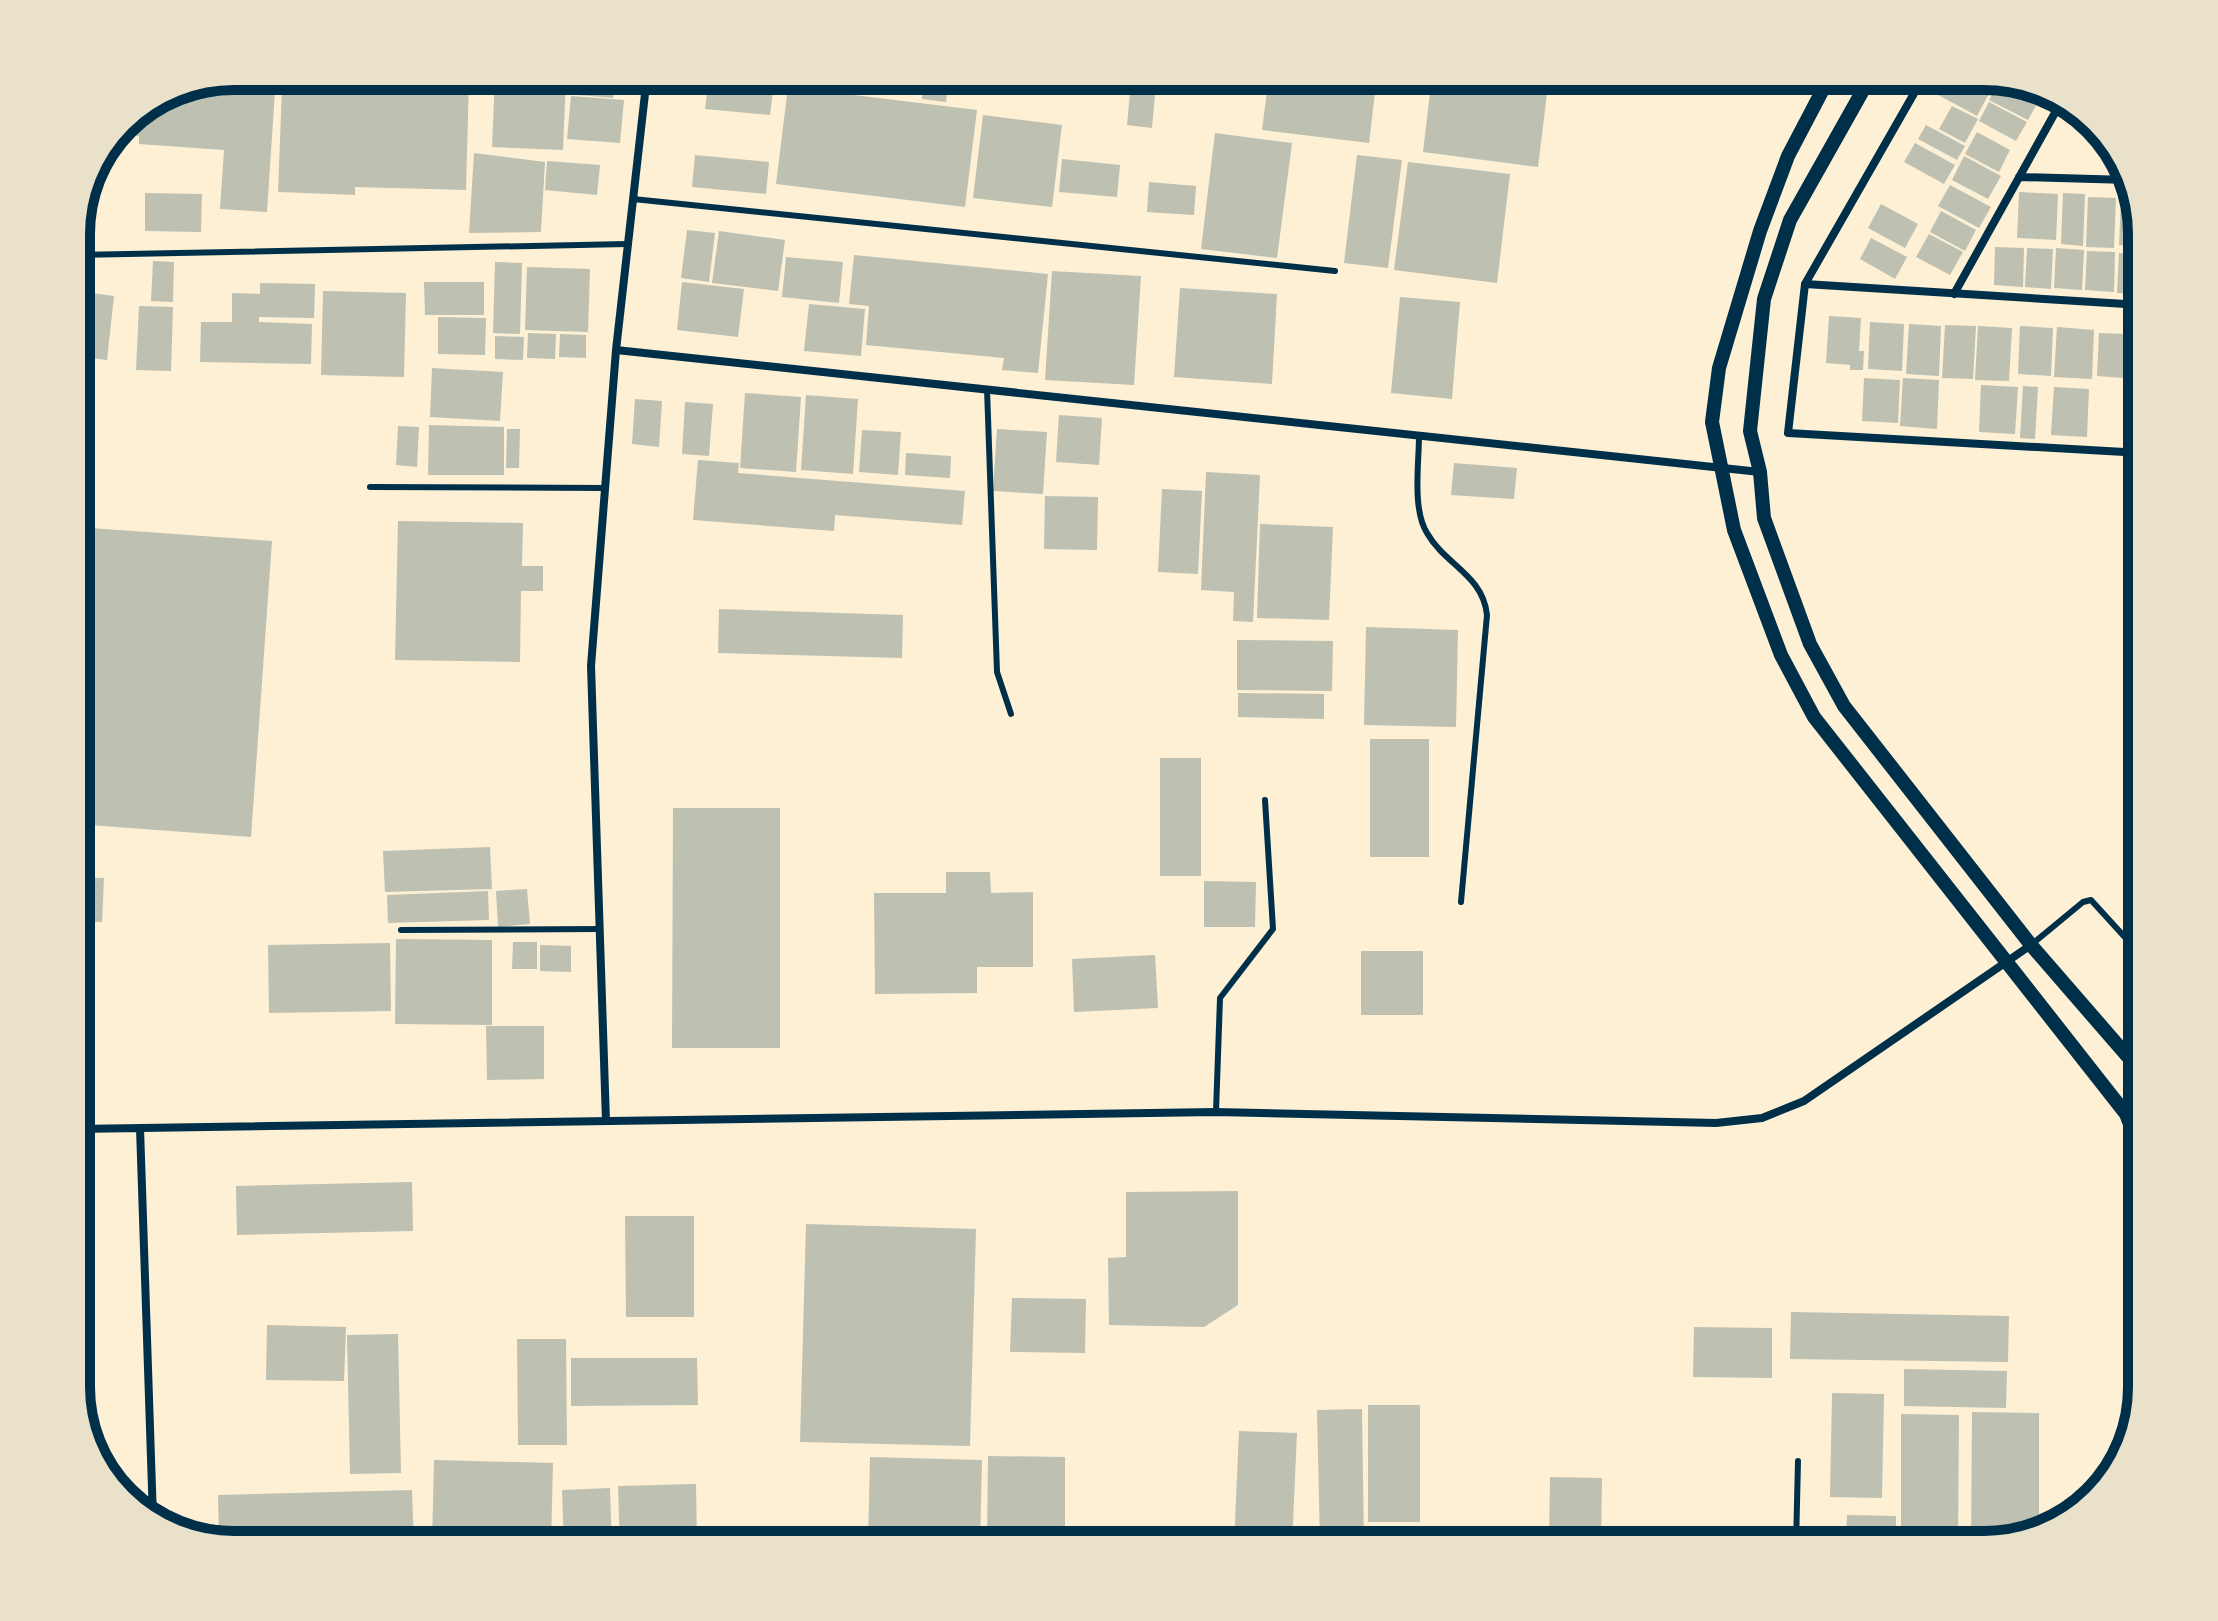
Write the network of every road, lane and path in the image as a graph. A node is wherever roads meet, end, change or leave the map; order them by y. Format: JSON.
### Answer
{"nodes":[{"id":1,"x":645,"y":90,"type":"edge"},
{"id":2,"x":1823,"y":90,"type":"edge"},
{"id":3,"x":1863,"y":90,"type":"edge"},
{"id":4,"x":1916,"y":90,"type":"edge"},
{"id":5,"x":2057,"y":110,"type":"edge"},
{"id":6,"x":2019,"y":177,"type":"junction"},
{"id":7,"x":2117,"y":180,"type":"edge"},
{"id":8,"x":633,"y":199,"type":"junction"},
{"id":9,"x":627,"y":244,"type":"junction"},
{"id":10,"x":90,"y":255,"type":"edge"},
{"id":11,"x":1335,"y":271,"type":"dead end"},
{"id":12,"x":1805,"y":284,"type":"junction"},
{"id":13,"x":1954,"y":294,"type":"junction"},
{"id":14,"x":2128,"y":304,"type":"edge"},
{"id":15,"x":616,"y":350,"type":"junction"},
{"id":16,"x":987,"y":389,"type":"junction"},
{"id":17,"x":1419,"y":436,"type":"junction"},
{"id":18,"x":2128,"y":452,"type":"edge"},
{"id":19,"x":1719,"y":468,"type":"junction"},
{"id":20,"x":1760,"y":472,"type":"junction"},
{"id":21,"x":370,"y":487,"type":"dead end"},
{"id":22,"x":605,"y":488,"type":"junction"},
{"id":23,"x":1011,"y":714,"type":"dead end"},
{"id":24,"x":1265,"y":800,"type":"dead end"},
{"id":25,"x":1461,"y":902,"type":"dead end"},
{"id":26,"x":600,"y":929,"type":"junction"},
{"id":27,"x":401,"y":930,"type":"dead end"},
{"id":28,"x":2128,"y":941,"type":"edge"},
{"id":29,"x":2031,"y":945,"type":"junction"},
{"id":30,"x":2007,"y":964,"type":"junction"},
{"id":31,"x":2128,"y":1057,"type":"edge"},
{"id":32,"x":1216,"y":1112,"type":"junction"},
{"id":33,"x":2128,"y":1119,"type":"edge"},
{"id":34,"x":606,"y":1121,"type":"junction"},
{"id":35,"x":140,"y":1128,"type":"junction"},
{"id":36,"x":90,"y":1129,"type":"edge"},
{"id":37,"x":1798,"y":1461,"type":"dead end"},
{"id":38,"x":153,"y":1506,"type":"edge"},
{"id":39,"x":1796,"y":1531,"type":"edge"}],
"edges":[{"from":1,"to":8,"type":"street"},
{"from":2,"to":19,"type":"street"},
{"from":3,"to":20,"type":"street"},
{"from":4,"to":12,"type":"street"},
{"from":5,"to":6,"type":"street"},
{"from":6,"to":7,"type":"street"},
{"from":6,"to":13,"type":"street"},
{"from":8,"to":9,"type":"street"},
{"from":8,"to":11,"type":"lane"},
{"from":9,"to":10,"type":"lane"},
{"from":9,"to":15,"type":"street"},
{"from":12,"to":13,"type":"street"},
{"from":12,"to":18,"type":"street"},
{"from":13,"to":14,"type":"street"},
{"from":15,"to":16,"type":"street"},
{"from":15,"to":22,"type":"street"},
{"from":16,"to":17,"type":"street"},
{"from":16,"to":23,"type":"lane"},
{"from":17,"to":19,"type":"street"},
{"from":17,"to":25,"type":"lane"},
{"from":19,"to":20,"type":"street"},
{"from":19,"to":30,"type":"street"},
{"from":20,"to":29,"type":"street"},
{"from":21,"to":22,"type":"lane"},
{"from":22,"to":26,"type":"street"},
{"from":24,"to":32,"type":"lane"},
{"from":26,"to":27,"type":"lane"},
{"from":26,"to":34,"type":"street"},
{"from":28,"to":29,"type":"lane"},
{"from":29,"to":30,"type":"street"},
{"from":29,"to":31,"type":"street"},
{"from":30,"to":32,"type":"street"},
{"from":30,"to":33,"type":"street"},
{"from":32,"to":34,"type":"street"},
{"from":34,"to":35,"type":"street"},
{"from":35,"to":36,"type":"street"},
{"from":35,"to":38,"type":"street"},
{"from":37,"to":39,"type":"lane"}]}
